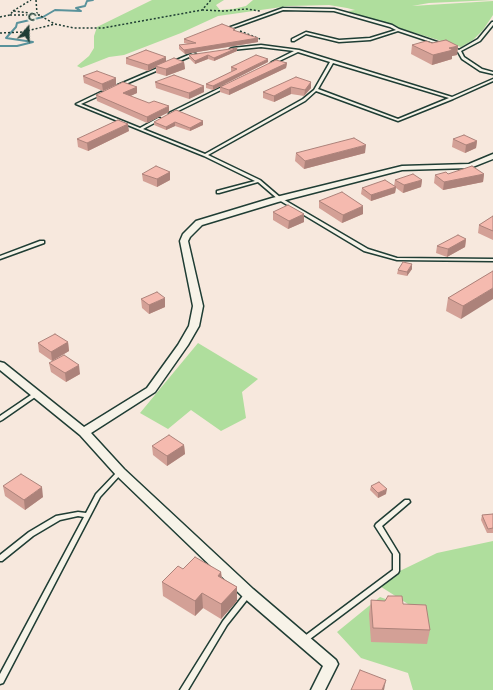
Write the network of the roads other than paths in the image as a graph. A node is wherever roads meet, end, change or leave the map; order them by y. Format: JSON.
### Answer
{"nodes":[{"id":1,"x":493,"y":23,"type":"edge"},
{"id":2,"x":230,"y":28,"type":"edge"},
{"id":3,"x":398,"y":30,"type":"junction"},
{"id":4,"x":293,"y":40,"type":"dead end"},
{"id":5,"x":442,"y":44,"type":"edge"},
{"id":6,"x":450,"y":47,"type":"edge"},
{"id":7,"x":225,"y":50,"type":"edge"},
{"id":8,"x":298,"y":51,"type":"junction"},
{"id":9,"x":459,"y":51,"type":"junction"},
{"id":10,"x":197,"y":54,"type":"edge"},
{"id":11,"x":332,"y":62,"type":"junction"},
{"id":12,"x":270,"y":64,"type":"edge"},
{"id":13,"x":493,"y":73,"type":"edge"},
{"id":14,"x":493,"y":80,"type":"edge"},
{"id":15,"x":229,"y":85,"type":"edge"},
{"id":16,"x":113,"y":88,"type":"edge"},
{"id":17,"x":316,"y":90,"type":"junction"},
{"id":18,"x":106,"y":92,"type":"edge"},
{"id":19,"x":452,"y":98,"type":"junction"},
{"id":20,"x":167,"y":115,"type":"edge"},
{"id":21,"x":160,"y":118,"type":"edge"},
{"id":22,"x":140,"y":129,"type":"junction"},
{"id":23,"x":205,"y":155,"type":"junction"},
{"id":24,"x":493,"y":156,"type":"edge"},
{"id":25,"x":259,"y":181,"type":"junction"},
{"id":26,"x":218,"y":192,"type":"dead end"},
{"id":27,"x":280,"y":199,"type":"junction"},
{"id":28,"x":42,"y":242,"type":"dead end"},
{"id":29,"x":0,"y":258,"type":"edge"},
{"id":30,"x":493,"y":260,"type":"edge"},
{"id":31,"x":0,"y":365,"type":"edge"},
{"id":32,"x":36,"y":394,"type":"junction"},
{"id":33,"x":0,"y":419,"type":"edge"},
{"id":34,"x":84,"y":432,"type":"junction"},
{"id":35,"x":120,"y":472,"type":"junction"},
{"id":36,"x":407,"y":502,"type":"dead end"},
{"id":37,"x":88,"y":516,"type":"junction"},
{"id":38,"x":0,"y":559,"type":"edge"},
{"id":39,"x":248,"y":593,"type":"junction"},
{"id":40,"x":303,"y":640,"type":"junction"},
{"id":41,"x":0,"y":681,"type":"edge"},
{"id":42,"x":184,"y":690,"type":"edge"},
{"id":43,"x":318,"y":690,"type":"edge"}],
"edges":[{"from":1,"to":9,"type":"lane"},
{"from":2,"to":3,"type":"lane"},
{"from":3,"to":4,"type":"lane"},
{"from":3,"to":5,"type":"lane"},
{"from":6,"to":9,"type":"lane"},
{"from":7,"to":8,"type":"lane"},
{"from":8,"to":11,"type":"lane"},
{"from":8,"to":12,"type":"lane"},
{"from":9,"to":13,"type":"lane"},
{"from":10,"to":16,"type":"lane"},
{"from":11,"to":17,"type":"lane"},
{"from":11,"to":19,"type":"lane"},
{"from":14,"to":19,"type":"lane"},
{"from":15,"to":20,"type":"lane"},
{"from":17,"to":19,"type":"lane"},
{"from":17,"to":23,"type":"lane"},
{"from":18,"to":22,"type":"lane"},
{"from":21,"to":22,"type":"lane"},
{"from":22,"to":23,"type":"lane"},
{"from":23,"to":25,"type":"lane"},
{"from":24,"to":27,"type":"street"},
{"from":25,"to":26,"type":"lane"},
{"from":25,"to":27,"type":"lane"},
{"from":27,"to":30,"type":"lane"},
{"from":27,"to":34,"type":"street"},
{"from":28,"to":29,"type":"lane"},
{"from":31,"to":32,"type":"street"},
{"from":32,"to":33,"type":"lane"},
{"from":32,"to":34,"type":"street"},
{"from":34,"to":35,"type":"street"},
{"from":35,"to":37,"type":"lane"},
{"from":35,"to":39,"type":"street"},
{"from":36,"to":40,"type":"lane"},
{"from":37,"to":38,"type":"lane"},
{"from":37,"to":41,"type":"lane"},
{"from":39,"to":40,"type":"street"},
{"from":39,"to":42,"type":"lane"},
{"from":40,"to":43,"type":"street"}]}
